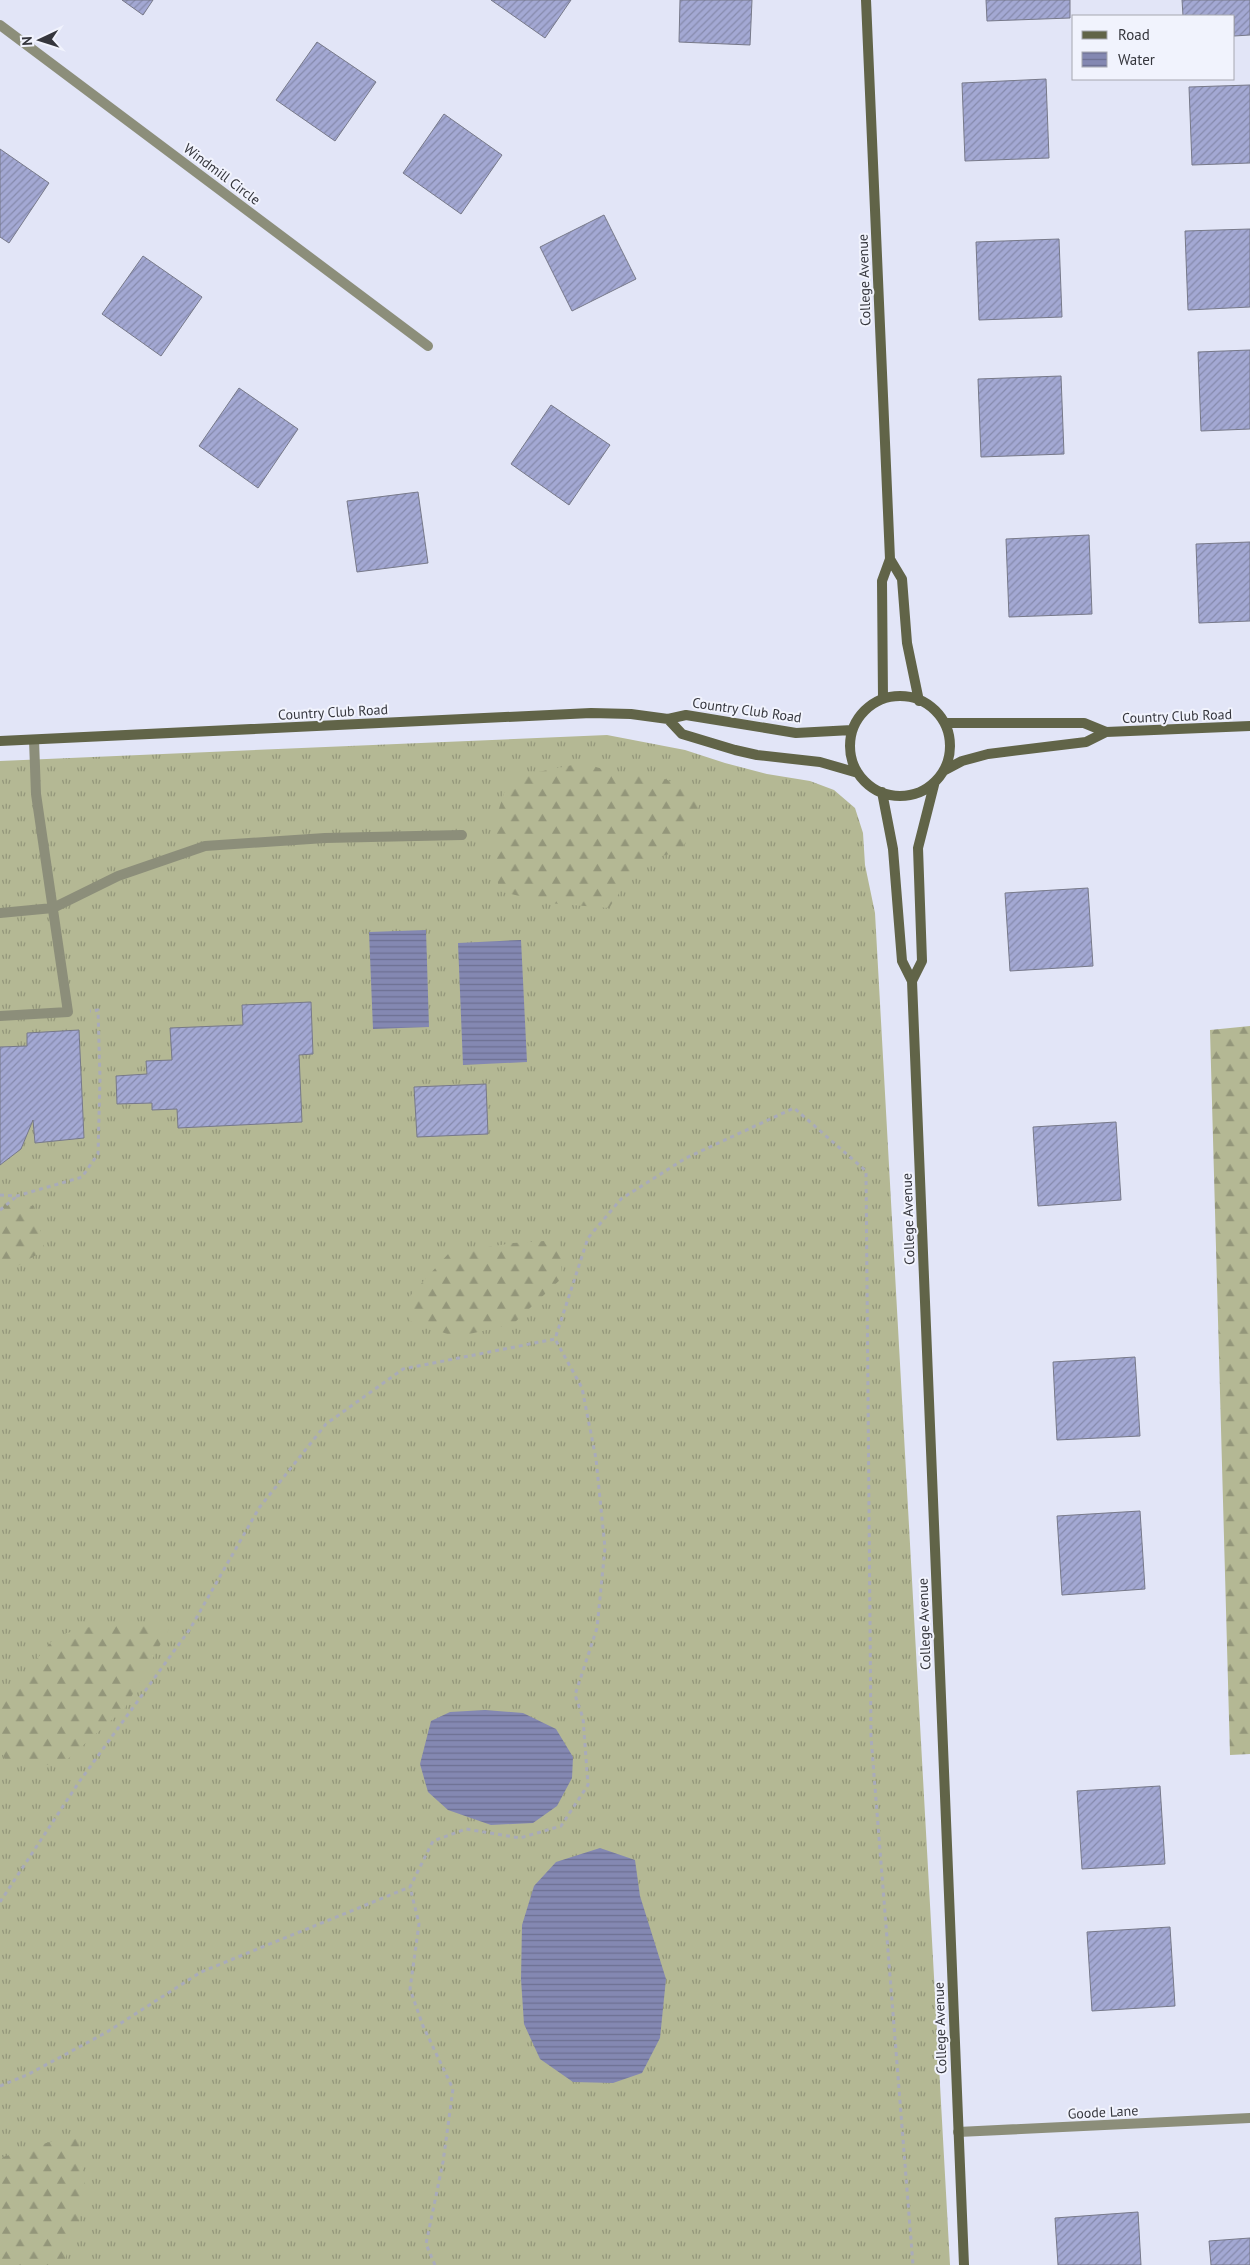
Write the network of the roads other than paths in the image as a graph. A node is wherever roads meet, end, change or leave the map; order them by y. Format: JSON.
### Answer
{"nodes":[{"id":1,"x":866,"y":0,"type":"edge"},
{"id":2,"x":0,"y":25,"type":"edge"},
{"id":3,"x":428,"y":346,"type":"dead end"},
{"id":4,"x":890,"y":559,"type":"junction"},
{"id":5,"x":883,"y":699,"type":"junction"},
{"id":6,"x":919,"y":701,"type":"junction"},
{"id":7,"x":668,"y":719,"type":"junction"},
{"id":8,"x":946,"y":723,"type":"junction"},
{"id":9,"x":1250,"y":726,"type":"edge"},
{"id":10,"x":852,"y":730,"type":"junction"},
{"id":11,"x":1106,"y":732,"type":"junction"},
{"id":12,"x":34,"y":740,"type":"junction"},
{"id":13,"x":0,"y":741,"type":"edge"},
{"id":14,"x":945,"y":770,"type":"junction"},
{"id":15,"x":858,"y":773,"type":"junction"},
{"id":16,"x":934,"y":785,"type":"junction"},
{"id":17,"x":882,"y":792,"type":"junction"},
{"id":18,"x":462,"y":835,"type":"dead end"},
{"id":19,"x":53,"y":908,"type":"junction"},
{"id":20,"x":0,"y":913,"type":"edge"},
{"id":21,"x":912,"y":981,"type":"junction"},
{"id":22,"x":0,"y":1016,"type":"edge"},
{"id":23,"x":1250,"y":2118,"type":"edge"},
{"id":24,"x":958,"y":2132,"type":"junction"},
{"id":25,"x":964,"y":2265,"type":"edge"}],
"edges":[{"from":1,"to":4,"type":"street","name":"College Avenue"},
{"from":2,"to":3,"type":"street","name":"Windmill Circle"},
{"from":4,"to":5,"type":"street","name":"College Avenue"},
{"from":4,"to":6,"type":"street","name":"College Avenue"},
{"from":5,"to":6,"type":"street"},
{"from":5,"to":10,"type":"street"},
{"from":6,"to":8,"type":"street"},
{"from":7,"to":10,"type":"street","name":"Country Club Road"},
{"from":7,"to":12,"type":"street","name":"Country Club Road"},
{"from":7,"to":15,"type":"street"},
{"from":8,"to":11,"type":"street","name":"Country Club Road"},
{"from":8,"to":14,"type":"street"},
{"from":9,"to":11,"type":"street","name":"Country Club Road"},
{"from":10,"to":15,"type":"street"},
{"from":11,"to":14,"type":"street","name":"Country Club Road"},
{"from":12,"to":13,"type":"street","name":"Country Club Road"},
{"from":12,"to":19,"type":"street"},
{"from":14,"to":16,"type":"street"},
{"from":15,"to":17,"type":"street"},
{"from":16,"to":17,"type":"street"},
{"from":16,"to":21,"type":"street","name":"College Avenue"},
{"from":17,"to":21,"type":"street","name":"College Avenue"},
{"from":18,"to":19,"type":"street"},
{"from":19,"to":20,"type":"street"},
{"from":19,"to":22,"type":"street"},
{"from":21,"to":24,"type":"street","name":"College Avenue"},
{"from":23,"to":24,"type":"street","name":"Goode Lane"},
{"from":24,"to":25,"type":"street","name":"College Avenue"}]}
